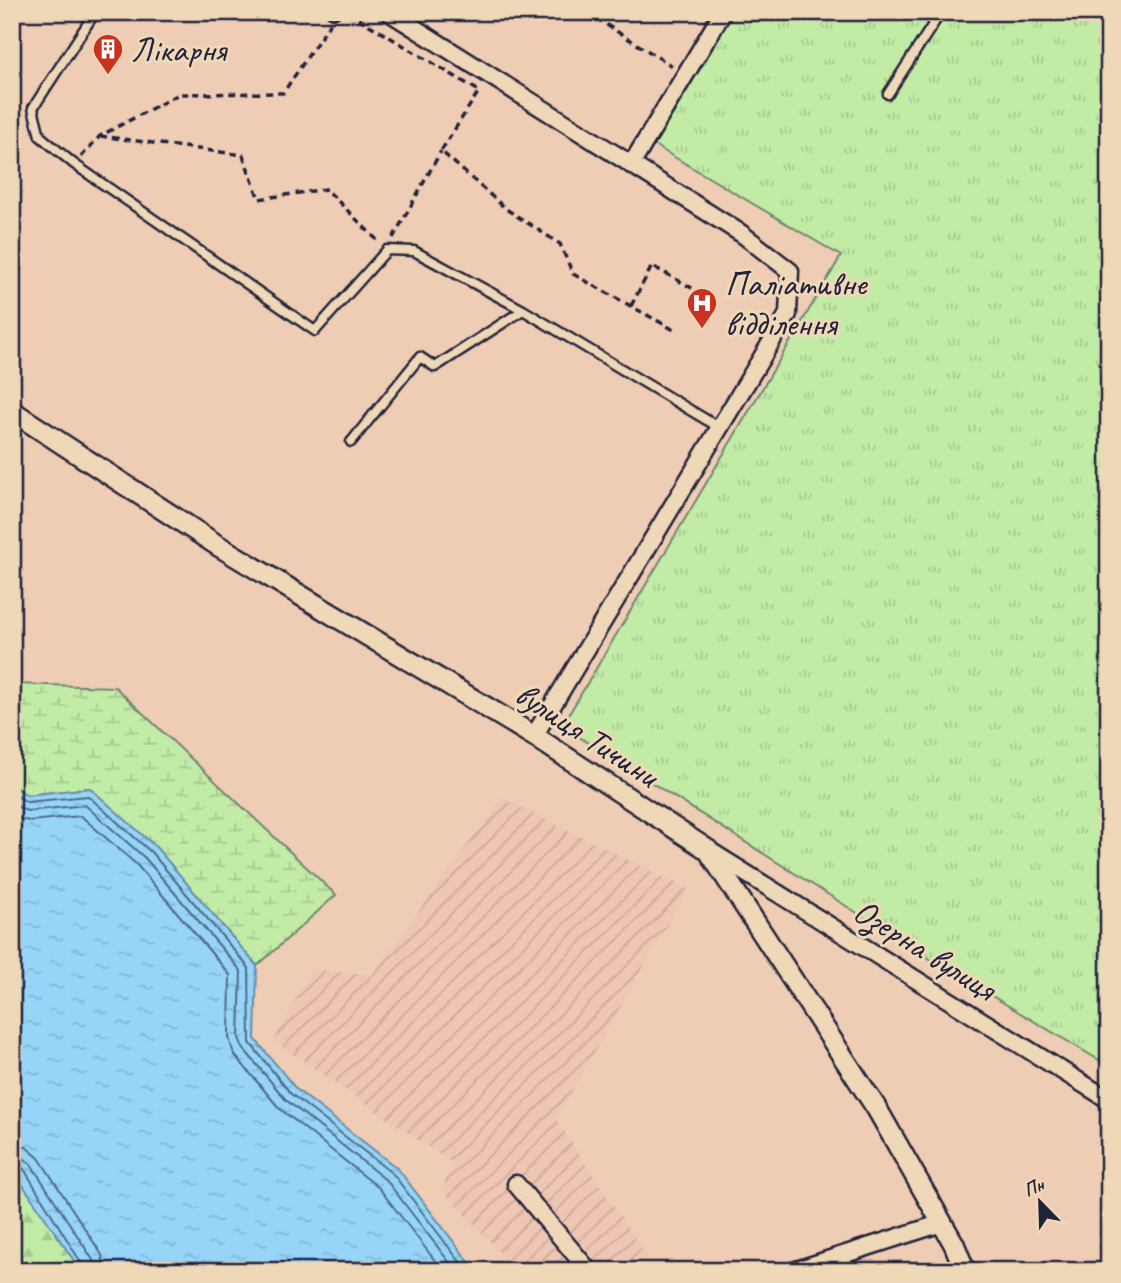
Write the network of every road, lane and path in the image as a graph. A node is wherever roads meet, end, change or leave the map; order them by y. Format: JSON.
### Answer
{"nodes":[{"id":1,"x":87,"y":12,"type":"edge"},
{"id":2,"x":324,"y":12,"type":"edge"},
{"id":3,"x":347,"y":12,"type":"edge"},
{"id":4,"x":389,"y":12,"type":"edge"},
{"id":5,"x":586,"y":12,"type":"edge"},
{"id":6,"x":723,"y":12,"type":"edge"},
{"id":7,"x":920,"y":12,"type":"edge"},
{"id":8,"x":941,"y":12,"type":"edge"},
{"id":9,"x":333,"y":19,"type":"junction"},
{"id":10,"x":935,"y":21,"type":"junction"},
{"id":11,"x":686,"y":74,"type":"junction"},
{"id":12,"x":888,"y":94,"type":"dead end"},
{"id":13,"x":100,"y":136,"type":"junction"},
{"id":14,"x":441,"y":150,"type":"junction"},
{"id":15,"x":74,"y":164,"type":"junction"},
{"id":16,"x":631,"y":164,"type":"junction"},
{"id":17,"x":387,"y":250,"type":"junction"},
{"id":18,"x":701,"y":293,"type":"dead end"},
{"id":19,"x":631,"y":306,"type":"junction"},
{"id":20,"x":523,"y":310,"type":"junction"},
{"id":21,"x":676,"y":331,"type":"dead end"},
{"id":22,"x":12,"y":411,"type":"edge"},
{"id":23,"x":720,"y":428,"type":"junction"},
{"id":24,"x":351,"y":442,"type":"dead end"},
{"id":25,"x":534,"y":736,"type":"junction"},
{"id":26,"x":708,"y":850,"type":"junction"},
{"id":27,"x":1109,"y":1100,"type":"edge"},
{"id":28,"x":516,"y":1184,"type":"dead end"},
{"id":29,"x":942,"y":1223,"type":"junction"},
{"id":30,"x":589,"y":1271,"type":"edge"},
{"id":31,"x":793,"y":1271,"type":"edge"},
{"id":32,"x":965,"y":1271,"type":"edge"}],
"edges":[{"from":1,"to":15,"type":"lane"},
{"from":2,"to":9,"type":"path"},
{"from":3,"to":9,"type":"path"},
{"from":3,"to":14,"type":"path"},
{"from":4,"to":16,"type":"street"},
{"from":5,"to":11,"type":"path"},
{"from":6,"to":11,"type":"street"},
{"from":7,"to":10,"type":"lane"},
{"from":8,"to":10,"type":"lane"},
{"from":9,"to":13,"type":"path"},
{"from":10,"to":12,"type":"lane"},
{"from":11,"to":16,"type":"street"},
{"from":13,"to":15,"type":"path"},
{"from":13,"to":17,"type":"path"},
{"from":14,"to":17,"type":"path"},
{"from":14,"to":19,"type":"path"},
{"from":15,"to":17,"type":"lane"},
{"from":16,"to":23,"type":"street"},
{"from":17,"to":20,"type":"lane"},
{"from":18,"to":19,"type":"path"},
{"from":19,"to":21,"type":"path"},
{"from":20,"to":23,"type":"lane"},
{"from":20,"to":24,"type":"lane"},
{"from":22,"to":25,"type":"street","name":"вулиця Тичини"},
{"from":23,"to":25,"type":"street"},
{"from":25,"to":26,"type":"street","name":"вулиця Тичини"},
{"from":26,"to":27,"type":"street","name":"Озерна вулиця"},
{"from":26,"to":29,"type":"street","name":"вулиця Тичини"},
{"from":28,"to":30,"type":"street"},
{"from":29,"to":31,"type":"street"},
{"from":29,"to":32,"type":"street","name":"вулиця Тичини"}]}
